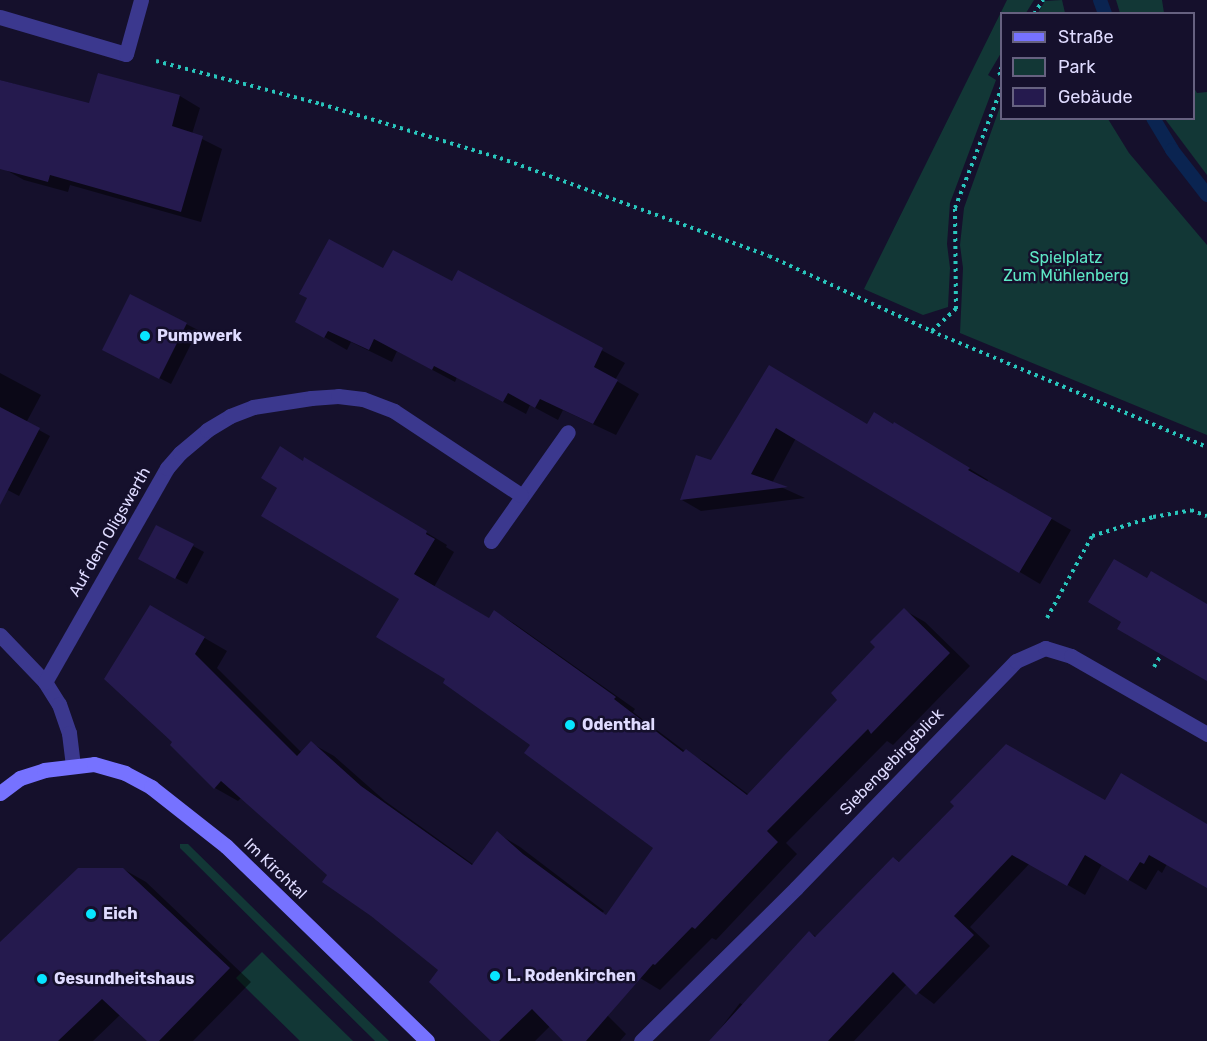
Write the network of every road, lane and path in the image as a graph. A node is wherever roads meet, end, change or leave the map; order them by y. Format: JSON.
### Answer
{"nodes":[{"id":1,"x":141,"y":0,"type":"edge"},
{"id":2,"x":0,"y":16,"type":"edge"},
{"id":3,"x":126,"y":54,"type":"junction"},
{"id":4,"x":1000,"y":92,"type":"edge"},
{"id":5,"x":931,"y":331,"type":"junction"},
{"id":6,"x":568,"y":432,"type":"dead end"},
{"id":7,"x":1207,"y":447,"type":"edge"},
{"id":8,"x":521,"y":495,"type":"junction"},
{"id":9,"x":1207,"y":516,"type":"edge"},
{"id":10,"x":490,"y":541,"type":"dead end"},
{"id":11,"x":1046,"y":621,"type":"dead end"},
{"id":12,"x":0,"y":636,"type":"edge"},
{"id":13,"x":45,"y":682,"type":"junction"},
{"id":14,"x":1207,"y":734,"type":"edge"},
{"id":15,"x":73,"y":765,"type":"junction"},
{"id":16,"x":0,"y":793,"type":"edge"},
{"id":17,"x":427,"y":1041,"type":"edge"},
{"id":18,"x":641,"y":1041,"type":"edge"}],
"edges":[{"from":1,"to":3,"type":"street"},
{"from":2,"to":3,"type":"street"},
{"from":3,"to":5,"type":"path"},
{"from":4,"to":5,"type":"path"},
{"from":5,"to":7,"type":"path"},
{"from":6,"to":8,"type":"street"},
{"from":8,"to":10,"type":"street"},
{"from":8,"to":13,"type":"street","name":"Auf dem Oligswerth"},
{"from":9,"to":11,"type":"path"},
{"from":12,"to":13,"type":"street"},
{"from":13,"to":15,"type":"street"},
{"from":14,"to":18,"type":"street","name":"Siebengebirgsblick"},
{"from":15,"to":16,"type":"street","name":"Im Kirchtal"},
{"from":15,"to":17,"type":"street","name":"Im Kirchtal"}]}
